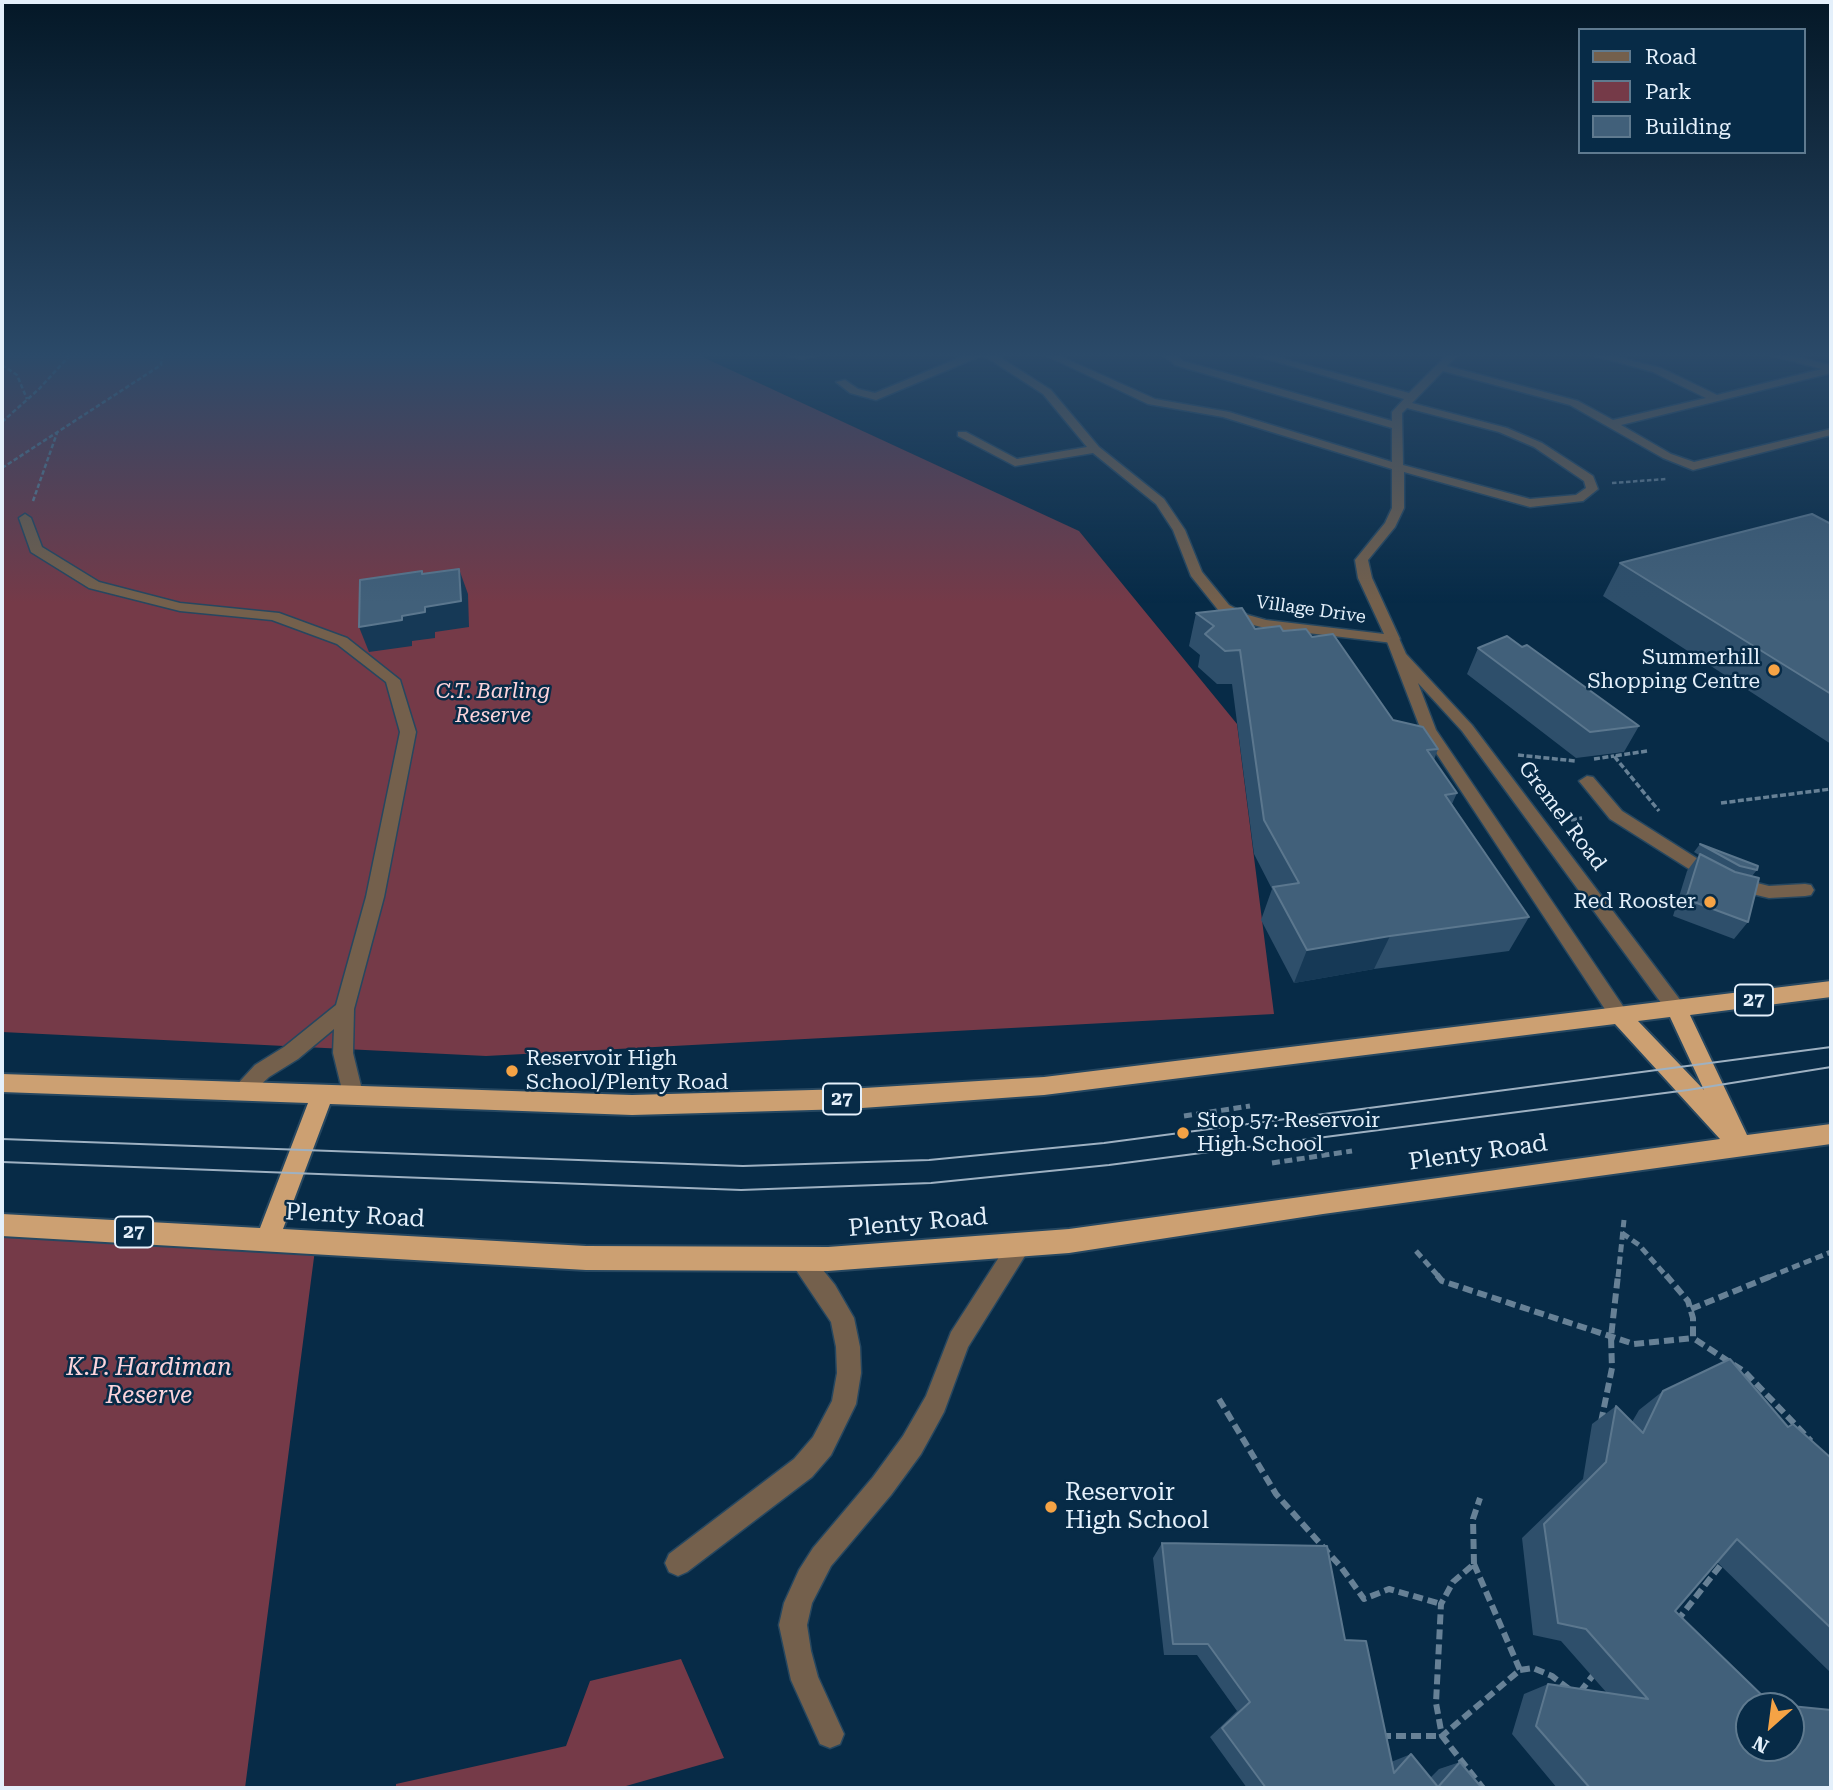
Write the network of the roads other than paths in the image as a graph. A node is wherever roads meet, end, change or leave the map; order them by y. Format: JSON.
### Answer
{"nodes":[{"id":1,"x":967,"y":437,"type":"edge"},
{"id":2,"x":1085,"y":437,"type":"edge"},
{"id":3,"x":1298,"y":437,"type":"edge"},
{"id":4,"x":1397,"y":437,"type":"edge"},
{"id":5,"x":1516,"y":437,"type":"edge"},
{"id":6,"x":1634,"y":437,"type":"edge"},
{"id":7,"x":1814,"y":437,"type":"edge"},
{"id":8,"x":1095,"y":449,"type":"junction"},
{"id":9,"x":1397,"y":467,"type":"junction"},
{"id":10,"x":25,"y":518,"type":"road end"},
{"id":11,"x":1393,"y":639,"type":"junction"},
{"id":12,"x":1402,"y":657,"type":"junction"},
{"id":13,"x":1587,"y":781,"type":"dead end"},
{"id":14,"x":1805,"y":890,"type":"dead end"},
{"id":15,"x":1831,"y":989,"type":"edge"},
{"id":16,"x":344,"y":1009,"type":"junction"},
{"id":17,"x":1677,"y":1010,"type":"junction"},
{"id":18,"x":1619,"y":1015,"type":"junction"},
{"id":19,"x":2,"y":1083,"type":"edge"},
{"id":20,"x":242,"y":1090,"type":"junction"},
{"id":21,"x":322,"y":1094,"type":"junction"},
{"id":22,"x":352,"y":1094,"type":"junction"},
{"id":23,"x":1831,"y":1134,"type":"edge"},
{"id":24,"x":1741,"y":1145,"type":"junction"},
{"id":25,"x":2,"y":1225,"type":"edge"},
{"id":26,"x":267,"y":1240,"type":"junction"},
{"id":27,"x":1020,"y":1244,"type":"junction"},
{"id":28,"x":799,"y":1258,"type":"junction"},
{"id":29,"x":678,"y":1563,"type":"dead end"},
{"id":30,"x":830,"y":1734,"type":"dead end"}],
"edges":[{"from":1,"to":8,"type":"street"},
{"from":2,"to":8,"type":"street","name":"Village Drive"},
{"from":3,"to":9,"type":"street"},
{"from":4,"to":9,"type":"street","name":"Gremel Road"},
{"from":5,"to":9,"type":"street"},
{"from":6,"to":7,"type":"street"},
{"from":8,"to":11,"type":"street","name":"Village Drive"},
{"from":9,"to":11,"type":"street","name":"Gremel Road"},
{"from":10,"to":16,"type":"street"},
{"from":11,"to":12,"type":"street","name":"Gremel Road"},
{"from":12,"to":17,"type":"street","name":"Gremel Road"},
{"from":12,"to":18,"type":"street","name":"Gremel Road"},
{"from":13,"to":14,"type":"street"},
{"from":15,"to":17,"type":"highway","number":"27"},
{"from":16,"to":20,"type":"street"},
{"from":16,"to":22,"type":"street"},
{"from":17,"to":18,"type":"highway","number":"27"},
{"from":17,"to":24,"type":"highway"},
{"from":18,"to":22,"type":"highway","number":"27"},
{"from":18,"to":24,"type":"highway"},
{"from":19,"to":20,"type":"highway","number":"27"},
{"from":20,"to":21,"type":"highway","number":"27"},
{"from":21,"to":22,"type":"highway","number":"27"},
{"from":21,"to":26,"type":"highway"},
{"from":23,"to":24,"type":"highway","name":"Plenty Road","number":"27"},
{"from":24,"to":27,"type":"highway","name":"Plenty Road","number":"27"},
{"from":25,"to":26,"type":"highway","name":"Plenty Road","number":"27"},
{"from":26,"to":28,"type":"highway","name":"Plenty Road","number":"27"},
{"from":27,"to":28,"type":"highway","name":"Plenty Road","number":"27"},
{"from":27,"to":30,"type":"street"},
{"from":28,"to":29,"type":"street"}]}
